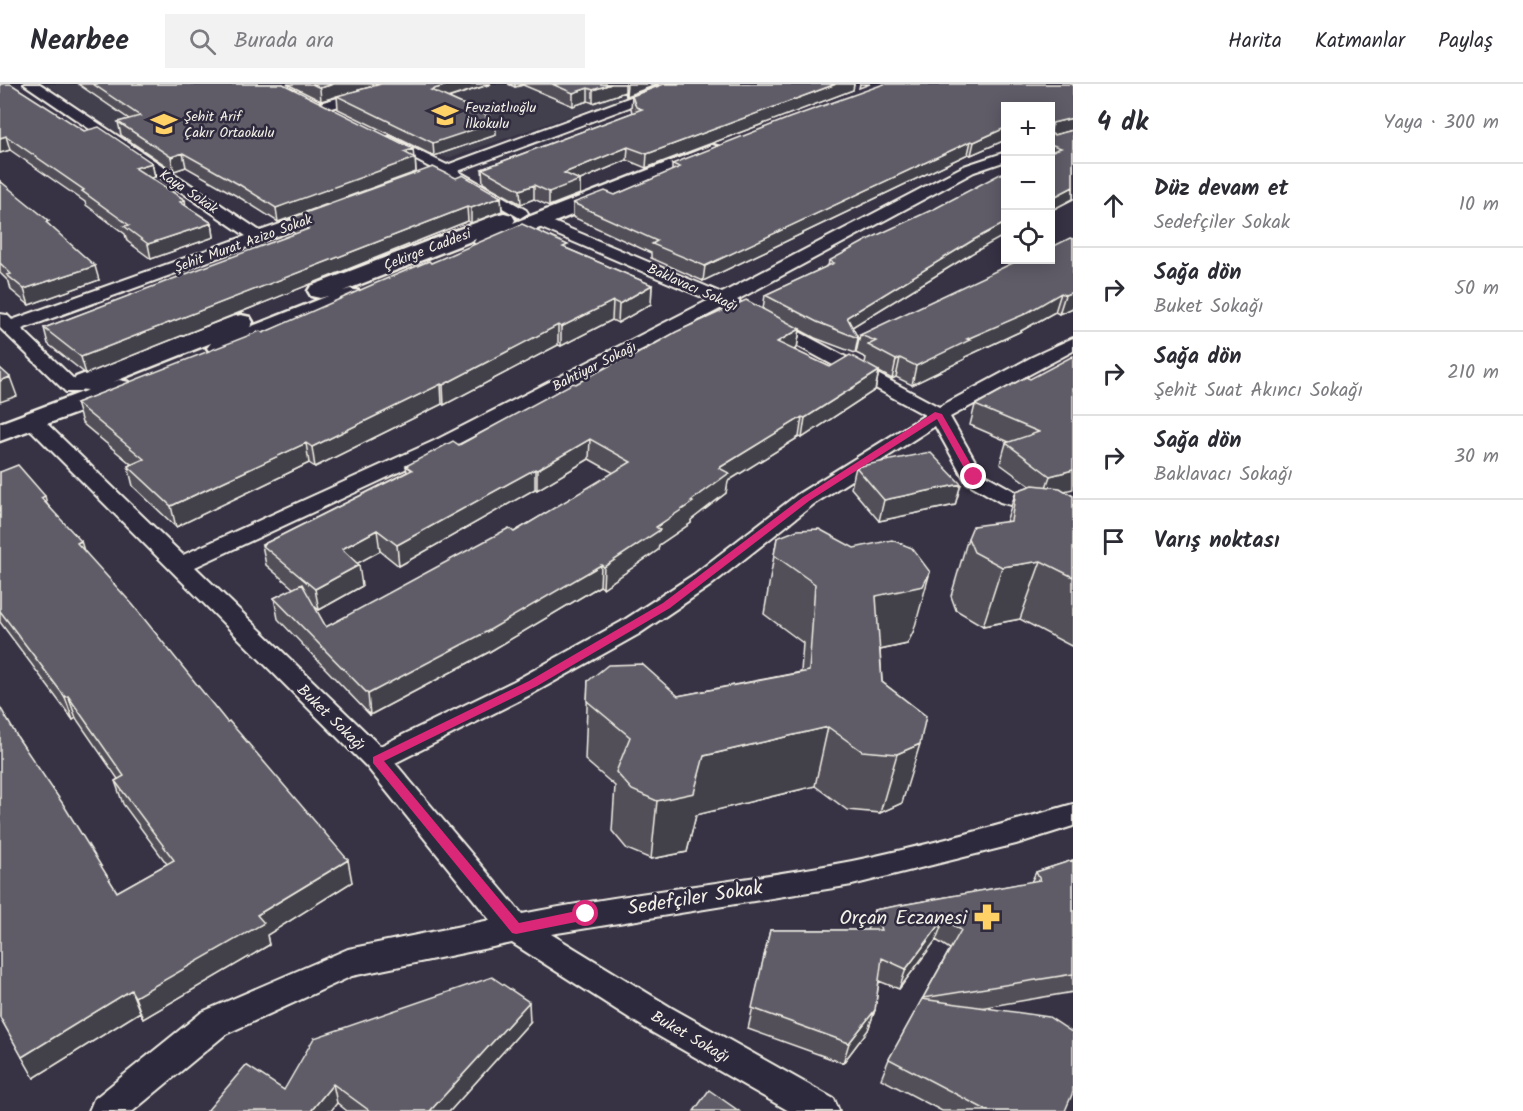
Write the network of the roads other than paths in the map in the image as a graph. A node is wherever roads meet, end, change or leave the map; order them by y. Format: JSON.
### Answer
{"nodes":[{"id":1,"x":31,"y":84,"type":"edge"},
{"id":2,"x":404,"y":84,"type":"edge"},
{"id":3,"x":678,"y":84,"type":"edge"},
{"id":4,"x":342,"y":118,"type":"edge"},
{"id":5,"x":373,"y":133,"type":"edge"},
{"id":6,"x":728,"y":139,"type":"edge"},
{"id":7,"x":1001,"y":157,"type":"edge"},
{"id":8,"x":446,"y":170,"type":"junction"},
{"id":9,"x":402,"y":186,"type":"edge"},
{"id":10,"x":336,"y":209,"type":"edge"},
{"id":11,"x":529,"y":217,"type":"junction"},
{"id":12,"x":258,"y":237,"type":"junction"},
{"id":13,"x":725,"y":299,"type":"junction"},
{"id":14,"x":5,"y":322,"type":"edge"},
{"id":15,"x":1073,"y":344,"type":"edge"},
{"id":16,"x":73,"y":388,"type":"junction"},
{"id":17,"x":938,"y":414,"type":"junction"},
{"id":18,"x":0,"y":415,"type":"edge"},
{"id":19,"x":33,"y":421,"type":"junction"},
{"id":20,"x":0,"y":433,"type":"edge"},
{"id":21,"x":1073,"y":513,"type":"edge"},
{"id":22,"x":178,"y":566,"type":"junction"},
{"id":23,"x":376,"y":760,"type":"junction"},
{"id":24,"x":1073,"y":815,"type":"edge"},
{"id":25,"x":516,"y":929,"type":"junction"},
{"id":26,"x":106,"y":1111,"type":"edge"},
{"id":27,"x":822,"y":1111,"type":"edge"}],
"edges":[{"from":1,"to":12,"type":"street","name":"Kaya Sokak"},
{"from":2,"to":4,"type":"street"},
{"from":3,"to":8,"type":"street"},
{"from":5,"to":8,"type":"street","name":"Baklavacı Sokağı"},
{"from":6,"to":11,"type":"main road","name":"Çekirge Caddesi"},
{"from":7,"to":13,"type":"street","name":"Bahtiyar Sokağı"},
{"from":8,"to":9,"type":"street"},
{"from":8,"to":11,"type":"street","name":"Baklavacı Sokağı"},
{"from":10,"to":12,"type":"street","name":"Şehit Murat Azizo Sokak"},
{"from":11,"to":13,"type":"street","name":"Baklavacı Sokağı"},
{"from":11,"to":16,"type":"main road","name":"Çekirge Caddesi"},
{"from":11,"to":19,"type":"main road","name":"Çekirge Caddesi"},
{"from":12,"to":14,"type":"street","name":"Şehit Murat Azizo Sokak"},
{"from":13,"to":17,"type":"street","name":"Baklavacı Sokağı"},
{"from":13,"to":22,"type":"street","name":"Bahtiyar Sokağı"},
{"from":14,"to":16,"type":"street"},
{"from":15,"to":17,"type":"street"},
{"from":16,"to":18,"type":"main road","name":"Çekirge Caddesi"},
{"from":17,"to":21,"type":"street"},
{"from":17,"to":23,"type":"street"},
{"from":19,"to":20,"type":"main road","name":"Çekirge Caddesi"},
{"from":19,"to":22,"type":"street","name":"Buket Sokağı"},
{"from":22,"to":23,"type":"street","name":"Buket Sokağı"},
{"from":23,"to":25,"type":"street","name":"Buket Sokağı"},
{"from":24,"to":25,"type":"street","name":"Sedefçiler Sokak"},
{"from":25,"to":26,"type":"street","name":"Sedefçiler Sokak"},
{"from":25,"to":27,"type":"street","name":"Buket Sokağı"}]}
